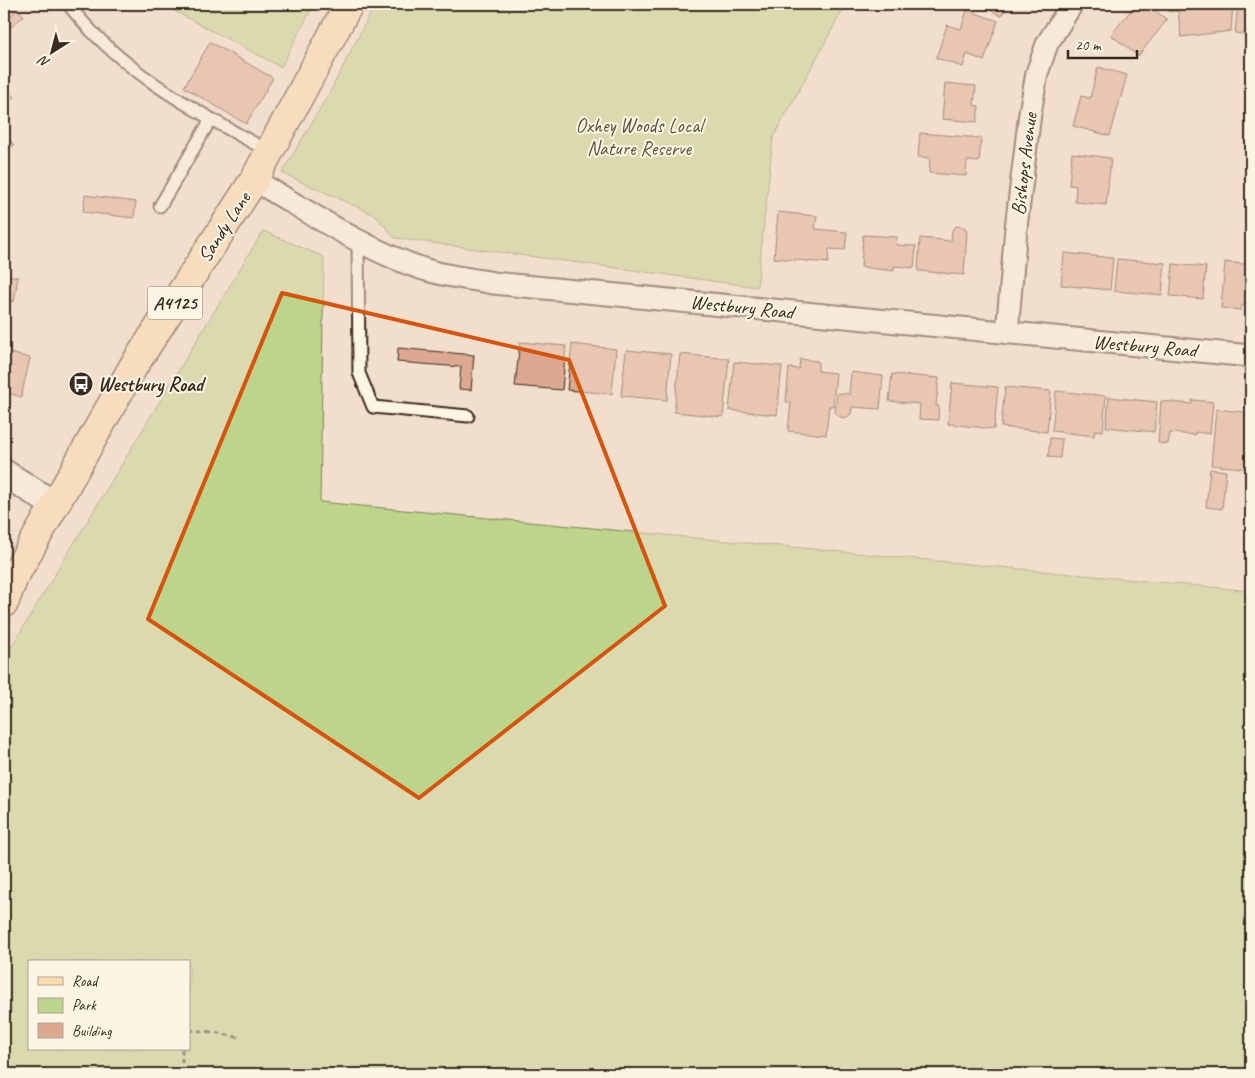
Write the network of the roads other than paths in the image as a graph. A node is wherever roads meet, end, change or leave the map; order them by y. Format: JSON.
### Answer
{"nodes":[{"id":1,"x":68,"y":4,"type":"edge"},
{"id":2,"x":349,"y":4,"type":"edge"},
{"id":3,"x":1072,"y":4,"type":"edge"},
{"id":4,"x":211,"y":119,"type":"junction"},
{"id":5,"x":270,"y":152,"type":"junction"},
{"id":6,"x":254,"y":180,"type":"junction"},
{"id":7,"x":160,"y":206,"type":"dead end"},
{"id":8,"x":358,"y":239,"type":"junction"},
{"id":9,"x":1007,"y":333,"type":"junction"},
{"id":10,"x":1251,"y":356,"type":"edge"},
{"id":11,"x":468,"y":416,"type":"dead end"},
{"id":12,"x":4,"y":473,"type":"edge"},
{"id":13,"x":55,"y":505,"type":"junction"},
{"id":14,"x":4,"y":603,"type":"edge"}],
"edges":[{"from":1,"to":4,"type":"lane"},
{"from":2,"to":5,"type":"main road","name":"Sandy Lane","number":"A4125"},
{"from":3,"to":9,"type":"street","name":"Bishops Avenue"},
{"from":4,"to":5,"type":"lane"},
{"from":4,"to":7,"type":"lane"},
{"from":5,"to":6,"type":"main road","name":"Sandy Lane","number":"A4125"},
{"from":6,"to":8,"type":"street","name":"Westbury Road"},
{"from":6,"to":13,"type":"main road","name":"Sandy Lane","number":"A4125"},
{"from":8,"to":9,"type":"street","name":"Westbury Road"},
{"from":8,"to":11,"type":"lane"},
{"from":9,"to":10,"type":"street","name":"Westbury Road"},
{"from":12,"to":13,"type":"street"},
{"from":13,"to":14,"type":"main road","name":"Sandy Lane","number":"A4125"}]}
